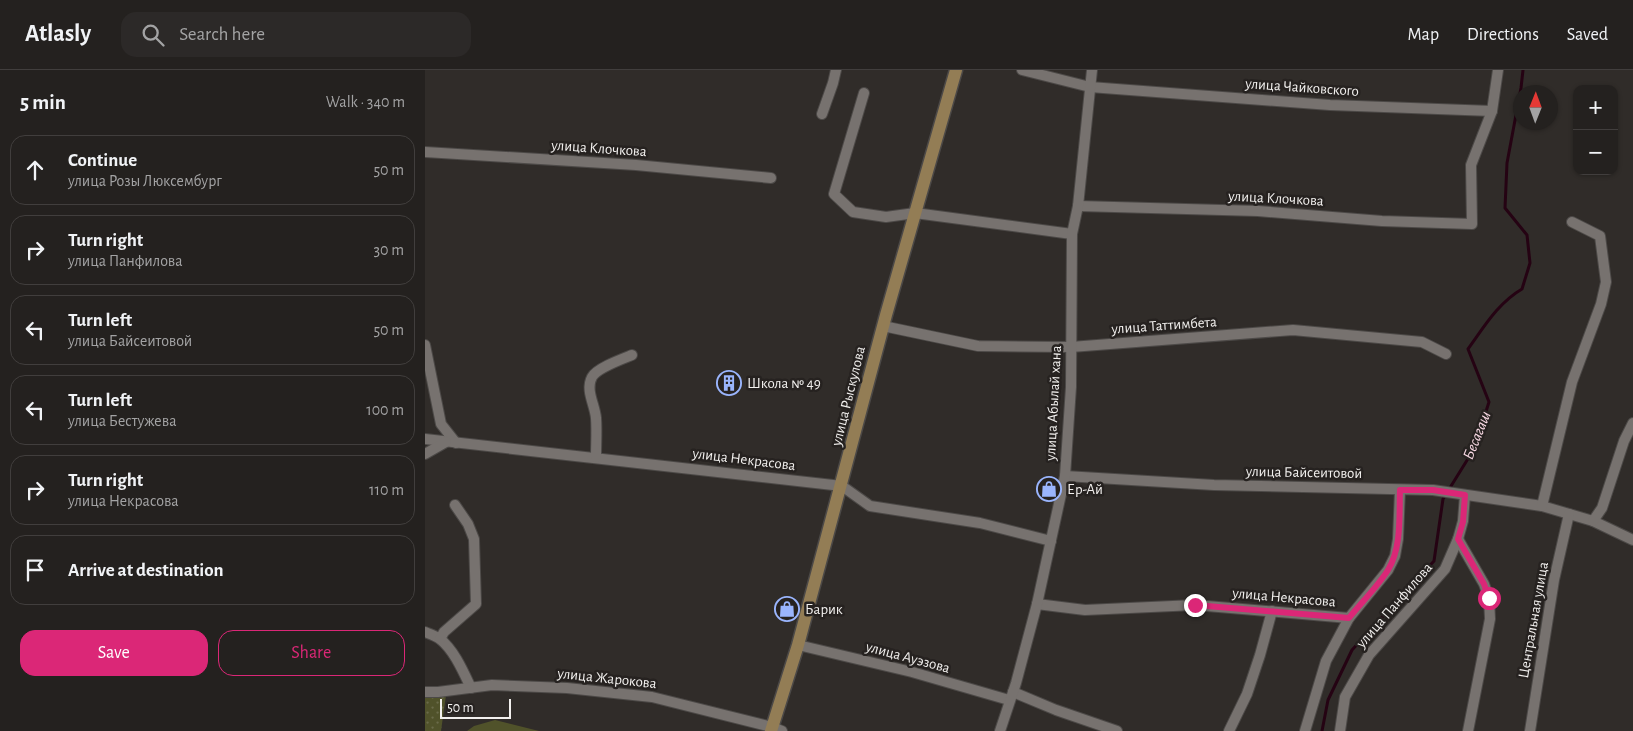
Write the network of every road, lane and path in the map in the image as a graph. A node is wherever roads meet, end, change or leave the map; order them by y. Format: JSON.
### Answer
{"nodes":[{"id":1,"x":836,"y":70,"type":"edge"},
{"id":2,"x":957,"y":70,"type":"edge"},
{"id":3,"x":1023,"y":70,"type":"edge"},
{"id":4,"x":1092,"y":70,"type":"edge"},
{"id":5,"x":1498,"y":70,"type":"edge"},
{"id":6,"x":1090,"y":87,"type":"junction"},
{"id":7,"x":864,"y":93,"type":"dead end"},
{"id":8,"x":1491,"y":112,"type":"junction"},
{"id":9,"x":822,"y":114,"type":"dead end"},
{"id":10,"x":425,"y":152,"type":"edge"},
{"id":11,"x":771,"y":178,"type":"dead end"},
{"id":12,"x":1078,"y":206,"type":"junction"},
{"id":13,"x":915,"y":213,"type":"junction"},
{"id":14,"x":1572,"y":222,"type":"dead end"},
{"id":15,"x":1073,"y":234,"type":"junction"},
{"id":16,"x":883,"y":326,"type":"junction"},
{"id":17,"x":425,"y":345,"type":"edge"},
{"id":18,"x":1071,"y":347,"type":"junction"},
{"id":19,"x":1445,"y":354,"type":"dead end"},
{"id":20,"x":632,"y":355,"type":"dead end"},
{"id":21,"x":1633,"y":423,"type":"edge"},
{"id":22,"x":425,"y":440,"type":"edge"},
{"id":23,"x":451,"y":442,"type":"junction"},
{"id":24,"x":425,"y":454,"type":"edge"},
{"id":25,"x":596,"y":457,"type":"junction"},
{"id":26,"x":1065,"y":476,"type":"junction"},
{"id":27,"x":842,"y":486,"type":"junction"},
{"id":28,"x":1400,"y":490,"type":"junction"},
{"id":29,"x":1461,"y":494,"type":"junction"},
{"id":30,"x":455,"y":505,"type":"dead end"},
{"id":31,"x":1542,"y":506,"type":"junction"},
{"id":32,"x":1569,"y":514,"type":"junction"},
{"id":33,"x":1593,"y":521,"type":"junction"},
{"id":34,"x":1458,"y":539,"type":"junction"},
{"id":35,"x":1633,"y":540,"type":"edge"},
{"id":36,"x":1051,"y":541,"type":"junction"},
{"id":37,"x":1037,"y":604,"type":"junction"},
{"id":38,"x":1272,"y":611,"type":"junction"},
{"id":39,"x":1349,"y":618,"type":"junction"},
{"id":40,"x":425,"y":632,"type":"edge"},
{"id":41,"x":440,"y":639,"type":"junction"},
{"id":42,"x":798,"y":645,"type":"junction"},
{"id":43,"x":471,"y":688,"type":"junction"},
{"id":44,"x":425,"y":692,"type":"edge"},
{"id":45,"x":1011,"y":696,"type":"junction"},
{"id":46,"x":775,"y":730,"type":"edge"},
{"id":47,"x":1000,"y":731,"type":"edge"},
{"id":48,"x":1117,"y":731,"type":"edge"},
{"id":49,"x":1229,"y":731,"type":"edge"},
{"id":50,"x":1305,"y":731,"type":"edge"},
{"id":51,"x":1340,"y":731,"type":"edge"},
{"id":52,"x":1468,"y":731,"type":"edge"},
{"id":53,"x":1530,"y":731,"type":"edge"}],
"edges":[{"from":1,"to":9,"type":"street"},
{"from":2,"to":13,"type":"main road","name":"улица Рыскулова"},
{"from":3,"to":6,"type":"street","name":"улица Чайковского"},
{"from":4,"to":6,"type":"street","name":"улица Абылай хана"},
{"from":5,"to":8,"type":"street"},
{"from":6,"to":8,"type":"street","name":"улица Чайковского"},
{"from":6,"to":12,"type":"street","name":"улица Абылай хана"},
{"from":7,"to":13,"type":"street"},
{"from":8,"to":12,"type":"street","name":"улица Клочкова"},
{"from":10,"to":11,"type":"street","name":"улица Клочкова"},
{"from":12,"to":15,"type":"street","name":"улица Абылай хана"},
{"from":13,"to":15,"type":"street"},
{"from":13,"to":16,"type":"main road","name":"улица Рыскулова"},
{"from":14,"to":31,"type":"street"},
{"from":15,"to":18,"type":"street","name":"улица Абылай хана"},
{"from":16,"to":18,"type":"street","name":"улица Таттимбета"},
{"from":16,"to":27,"type":"main road","name":"улица Рыскулова"},
{"from":17,"to":23,"type":"street"},
{"from":18,"to":19,"type":"street","name":"улица Таттимбета"},
{"from":18,"to":26,"type":"street","name":"улица Абылай хана"},
{"from":20,"to":25,"type":"street"},
{"from":21,"to":33,"type":"street"},
{"from":22,"to":23,"type":"street","name":"улица Некрасова"},
{"from":23,"to":24,"type":"street"},
{"from":23,"to":25,"type":"street","name":"улица Некрасова"},
{"from":25,"to":27,"type":"street","name":"улица Некрасова"},
{"from":26,"to":28,"type":"street","name":"улица Байсеитовой"},
{"from":26,"to":36,"type":"street","name":"улица Абылай хана"},
{"from":27,"to":36,"type":"street","name":"улица Некрасова"},
{"from":27,"to":42,"type":"main road","name":"улица Рыскулова"},
{"from":28,"to":29,"type":"street","name":"улица Байсеитовой"},
{"from":28,"to":39,"type":"street"},
{"from":29,"to":31,"type":"street","name":"улица Байсеитовой"},
{"from":29,"to":34,"type":"street","name":"улица Панфилова"},
{"from":30,"to":41,"type":"street"},
{"from":31,"to":32,"type":"street","name":"улица Байсеитовой"},
{"from":32,"to":33,"type":"street","name":"улица Байсеитовой"},
{"from":32,"to":53,"type":"street","name":"Центральная улица"},
{"from":33,"to":35,"type":"street","name":"улица Байсеитовой"},
{"from":34,"to":51,"type":"street","name":"улица Панфилова"},
{"from":34,"to":52,"type":"street"},
{"from":36,"to":37,"type":"street","name":"улица Абылай хана"},
{"from":37,"to":38,"type":"street","name":"улица Некрасова"},
{"from":37,"to":45,"type":"street","name":"улица Абылай хана"},
{"from":38,"to":39,"type":"street","name":"улица Некрасова"},
{"from":38,"to":49,"type":"street"},
{"from":39,"to":50,"type":"street"},
{"from":40,"to":41,"type":"street"},
{"from":41,"to":43,"type":"street"},
{"from":42,"to":45,"type":"street","name":"улица Ауэзова"},
{"from":42,"to":46,"type":"main road","name":"улица Рыскулова"},
{"from":43,"to":44,"type":"street","name":"улица Жарокова"},
{"from":43,"to":46,"type":"street","name":"улица Жарокова"},
{"from":45,"to":47,"type":"street","name":"улица Абылай хана"},
{"from":45,"to":48,"type":"street","name":"улица Ауэзова"}]}
